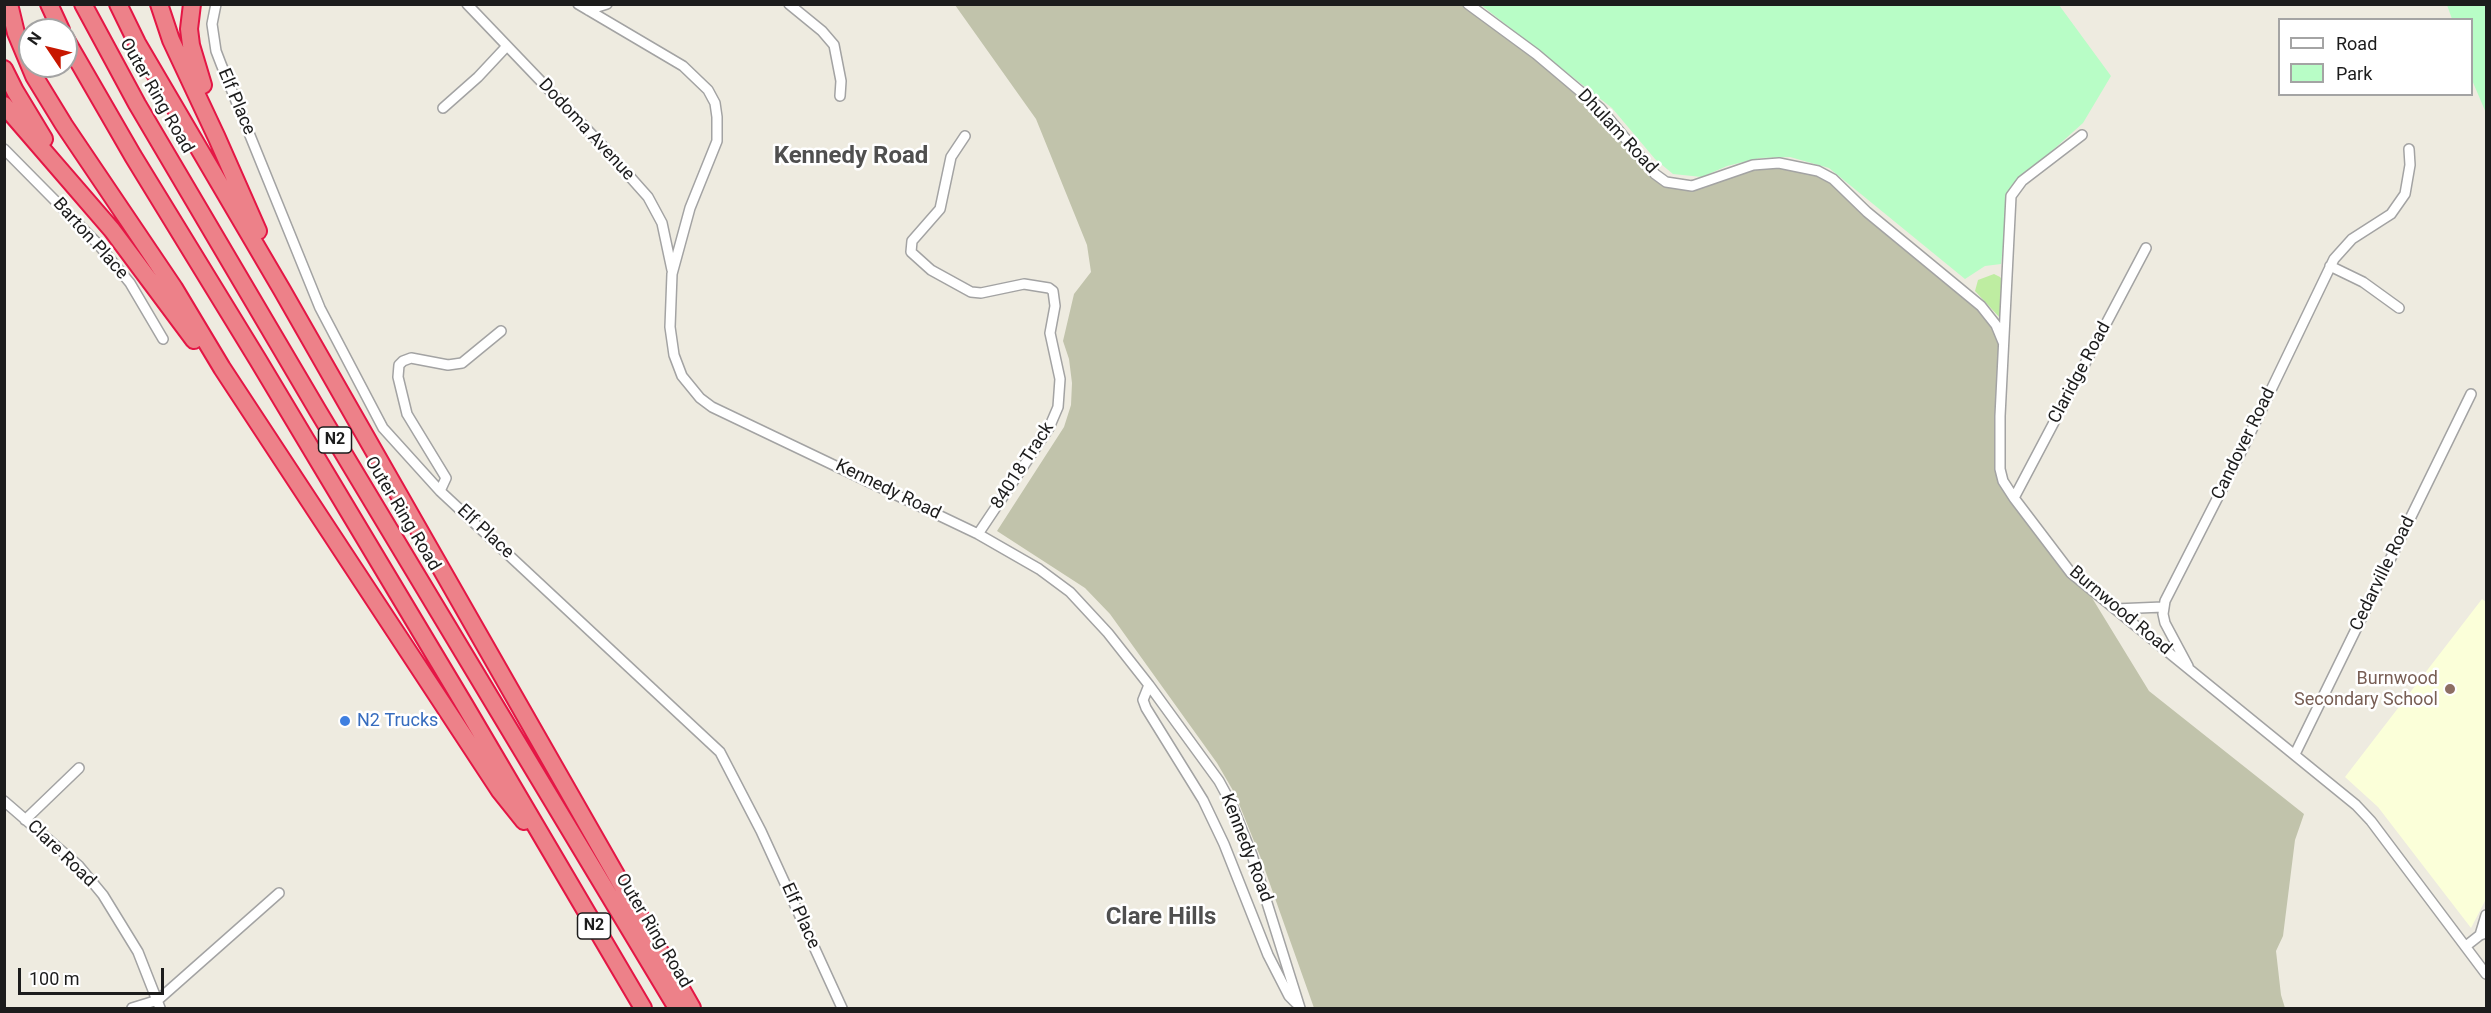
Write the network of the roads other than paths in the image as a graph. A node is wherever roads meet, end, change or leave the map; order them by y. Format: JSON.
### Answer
{"nodes":[{"id":1,"x":9,"y":4,"type":"edge"},
{"id":2,"x":49,"y":4,"type":"edge"},
{"id":3,"x":83,"y":4,"type":"edge"},
{"id":4,"x":118,"y":4,"type":"edge"},
{"id":5,"x":159,"y":4,"type":"edge"},
{"id":6,"x":192,"y":4,"type":"edge"},
{"id":7,"x":216,"y":4,"type":"edge"},
{"id":8,"x":467,"y":4,"type":"edge"},
{"id":9,"x":579,"y":4,"type":"edge"},
{"id":10,"x":606,"y":4,"type":"edge"},
{"id":11,"x":789,"y":4,"type":"edge"},
{"id":12,"x":1468,"y":4,"type":"edge"},
{"id":13,"x":588,"y":10,"type":"junction"},
{"id":14,"x":55,"y":18,"type":"edge"},
{"id":15,"x":507,"y":46,"type":"junction"},
{"id":16,"x":78,"y":61,"type":"edge"},
{"id":17,"x":4,"y":69,"type":"edge"},
{"id":18,"x":840,"y":96,"type":"dead end"},
{"id":19,"x":4,"y":105,"type":"edge"},
{"id":20,"x":443,"y":108,"type":"dead end"},
{"id":21,"x":2082,"y":135,"type":"dead end"},
{"id":22,"x":965,"y":136,"type":"dead end"},
{"id":23,"x":4,"y":149,"type":"edge"},
{"id":24,"x":2409,"y":149,"type":"dead end"},
{"id":25,"x":60,"y":169,"type":"junction"},
{"id":26,"x":245,"y":201,"type":"junction"},
{"id":27,"x":2146,"y":248,"type":"dead end"},
{"id":28,"x":2330,"y":266,"type":"junction"},
{"id":29,"x":672,"y":274,"type":"junction"},
{"id":30,"x":282,"y":290,"type":"junction"},
{"id":31,"x":2399,"y":308,"type":"dead end"},
{"id":32,"x":501,"y":331,"type":"dead end"},
{"id":33,"x":163,"y":339,"type":"dead end"},
{"id":34,"x":2004,"y":345,"type":"junction"},
{"id":35,"x":222,"y":368,"type":"junction"},
{"id":36,"x":2471,"y":394,"type":"dead end"},
{"id":37,"x":440,"y":491,"type":"junction"},
{"id":38,"x":2014,"y":498,"type":"junction"},
{"id":39,"x":978,"y":534,"type":"junction"},
{"id":40,"x":2163,"y":607,"type":"junction"},
{"id":41,"x":2115,"y":609,"type":"junction"},
{"id":42,"x":2189,"y":668,"type":"junction"},
{"id":43,"x":1149,"y":685,"type":"junction"},
{"id":44,"x":2295,"y":754,"type":"junction"},
{"id":45,"x":79,"y":768,"type":"dead end"},
{"id":46,"x":4,"y":801,"type":"edge"},
{"id":47,"x":25,"y":820,"type":"junction"},
{"id":48,"x":545,"y":843,"type":"junction"},
{"id":49,"x":279,"y":893,"type":"dead end"},
{"id":50,"x":2487,"y":915,"type":"edge"},
{"id":51,"x":2483,"y":934,"type":"edge"},
{"id":52,"x":2466,"y":946,"type":"junction"},
{"id":53,"x":2487,"y":974,"type":"edge"},
{"id":54,"x":159,"y":1004,"type":"edge"},
{"id":55,"x":1299,"y":1007,"type":"edge"},
{"id":56,"x":132,"y":1008,"type":"edge"},
{"id":57,"x":643,"y":1008,"type":"edge"},
{"id":58,"x":677,"y":1008,"type":"edge"},
{"id":59,"x":692,"y":1008,"type":"edge"},
{"id":60,"x":842,"y":1008,"type":"edge"}],
"edges":[{"from":1,"to":35,"type":"highway"},
{"from":2,"to":14,"type":"highway"},
{"from":3,"to":58,"type":"highway","name":"Outer Ring Road","number":"N2"},
{"from":4,"to":30,"type":"highway"},
{"from":5,"to":26,"type":"highway"},
{"from":6,"to":26,"type":"highway"},
{"from":7,"to":37,"type":"street","name":"Elf Place"},
{"from":8,"to":15,"type":"street","name":"Dodoma Avenue"},
{"from":9,"to":13,"type":"street","name":"Kennedy Road"},
{"from":10,"to":13,"type":"street"},
{"from":11,"to":18,"type":"street"},
{"from":12,"to":34,"type":"street","name":"Dhulam Road"},
{"from":13,"to":29,"type":"street","name":"Kennedy Road"},
{"from":15,"to":20,"type":"street"},
{"from":15,"to":29,"type":"street","name":"Dodoma Avenue"},
{"from":16,"to":48,"type":"highway","number":"N2"},
{"from":17,"to":25,"type":"highway"},
{"from":19,"to":25,"type":"highway"},
{"from":21,"to":34,"type":"street","name":"Burnwood Road"},
{"from":22,"to":39,"type":"street","name":"84018 Track"},
{"from":23,"to":33,"type":"street","name":"Barton Place"},
{"from":24,"to":28,"type":"street","name":"Candover Road"},
{"from":25,"to":35,"type":"highway"},
{"from":26,"to":30,"type":"highway"},
{"from":27,"to":38,"type":"street","name":"Claridge Road"},
{"from":28,"to":31,"type":"street"},
{"from":28,"to":40,"type":"street","name":"Candover Road"},
{"from":29,"to":39,"type":"street","name":"Kennedy Road"},
{"from":30,"to":59,"type":"highway"},
{"from":32,"to":37,"type":"street"},
{"from":34,"to":38,"type":"street","name":"Burnwood Road"},
{"from":35,"to":48,"type":"highway"},
{"from":36,"to":44,"type":"street","name":"Cedarville Road"},
{"from":37,"to":60,"type":"street","name":"Elf Place"},
{"from":38,"to":41,"type":"street","name":"Burnwood Road"},
{"from":39,"to":43,"type":"street","name":"Kennedy Road"},
{"from":40,"to":41,"type":"street"},
{"from":40,"to":42,"type":"street"},
{"from":41,"to":42,"type":"street","name":"Burnwood Road"},
{"from":42,"to":44,"type":"street","name":"Burnwood Road"},
{"from":43,"to":55,"type":"street","name":"Kennedy Road"},
{"from":43,"to":55,"type":"street"},
{"from":44,"to":52,"type":"street","name":"Burnwood Road"},
{"from":45,"to":47,"type":"street"},
{"from":46,"to":47,"type":"street","name":"Clare Road"},
{"from":47,"to":54,"type":"street","name":"Clare Road"},
{"from":48,"to":57,"type":"highway","number":"N2"},
{"from":49,"to":54,"type":"street"},
{"from":50,"to":51,"type":"street"},
{"from":51,"to":52,"type":"street"},
{"from":52,"to":53,"type":"street","name":"Burnwood Road"},
{"from":54,"to":56,"type":"street"}]}
